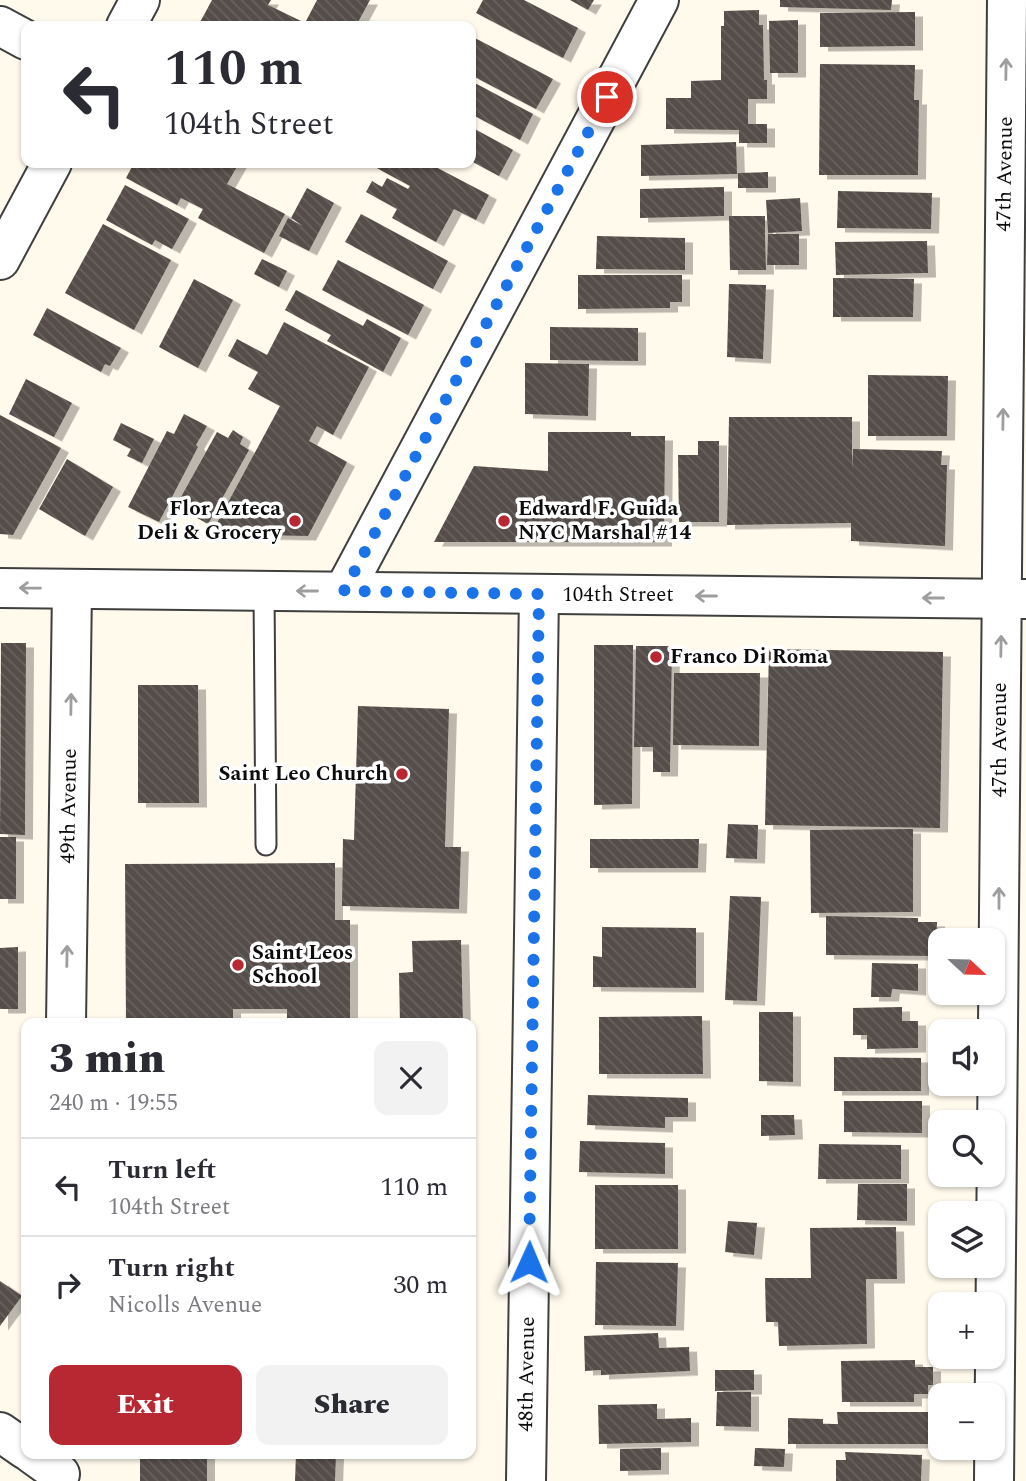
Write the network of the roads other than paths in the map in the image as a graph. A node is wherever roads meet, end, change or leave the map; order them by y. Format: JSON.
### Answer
{"nodes":[{"id":1,"x":139,"y":0,"type":"edge"},
{"id":2,"x":660,"y":0,"type":"edge"},
{"id":3,"x":1007,"y":0,"type":"edge"},
{"id":4,"x":128,"y":21,"type":"edge"},
{"id":5,"x":0,"y":26,"type":"edge"},
{"id":6,"x":21,"y":37,"type":"edge"},
{"id":7,"x":49,"y":168,"type":"edge"},
{"id":8,"x":0,"y":260,"type":"edge"},
{"id":9,"x":0,"y":588,"type":"edge"},
{"id":10,"x":72,"y":589,"type":"junction"},
{"id":11,"x":264,"y":591,"type":"junction"},
{"id":12,"x":344,"y":591,"type":"junction"},
{"id":13,"x":539,"y":594,"type":"junction"},
{"id":14,"x":1014,"y":598,"type":"edge"},
{"id":15,"x":266,"y":845,"type":"dead end"},
{"id":16,"x":66,"y":1018,"type":"edge"},
{"id":17,"x":0,"y":1432,"type":"edge"},
{"id":18,"x":21,"y":1447,"type":"edge"},
{"id":19,"x":526,"y":1481,"type":"edge"},
{"id":20,"x":994,"y":1481,"type":"edge"}],
"edges":[{"from":1,"to":4,"type":"street"},
{"from":2,"to":12,"type":"street"},
{"from":14,"to":3,"type":"street","name":"47th Avenue","one_way":true},
{"from":5,"to":6,"type":"street"},
{"from":7,"to":8,"type":"street"},
{"from":10,"to":9,"type":"street","name":"104th Street","one_way":true},
{"from":10,"to":11,"type":"street","name":"104th Street"},
{"from":16,"to":10,"type":"street","name":"49th Avenue","one_way":true},
{"from":12,"to":11,"type":"street","name":"104th Street","one_way":true},
{"from":11,"to":15,"type":"lane"},
{"from":12,"to":13,"type":"street","name":"104th Street"},
{"from":14,"to":13,"type":"street","name":"104th Street","one_way":true},
{"from":13,"to":19,"type":"street","name":"48th Avenue"},
{"from":20,"to":14,"type":"street","name":"47th Avenue","one_way":true},
{"from":17,"to":18,"type":"street"}]}
